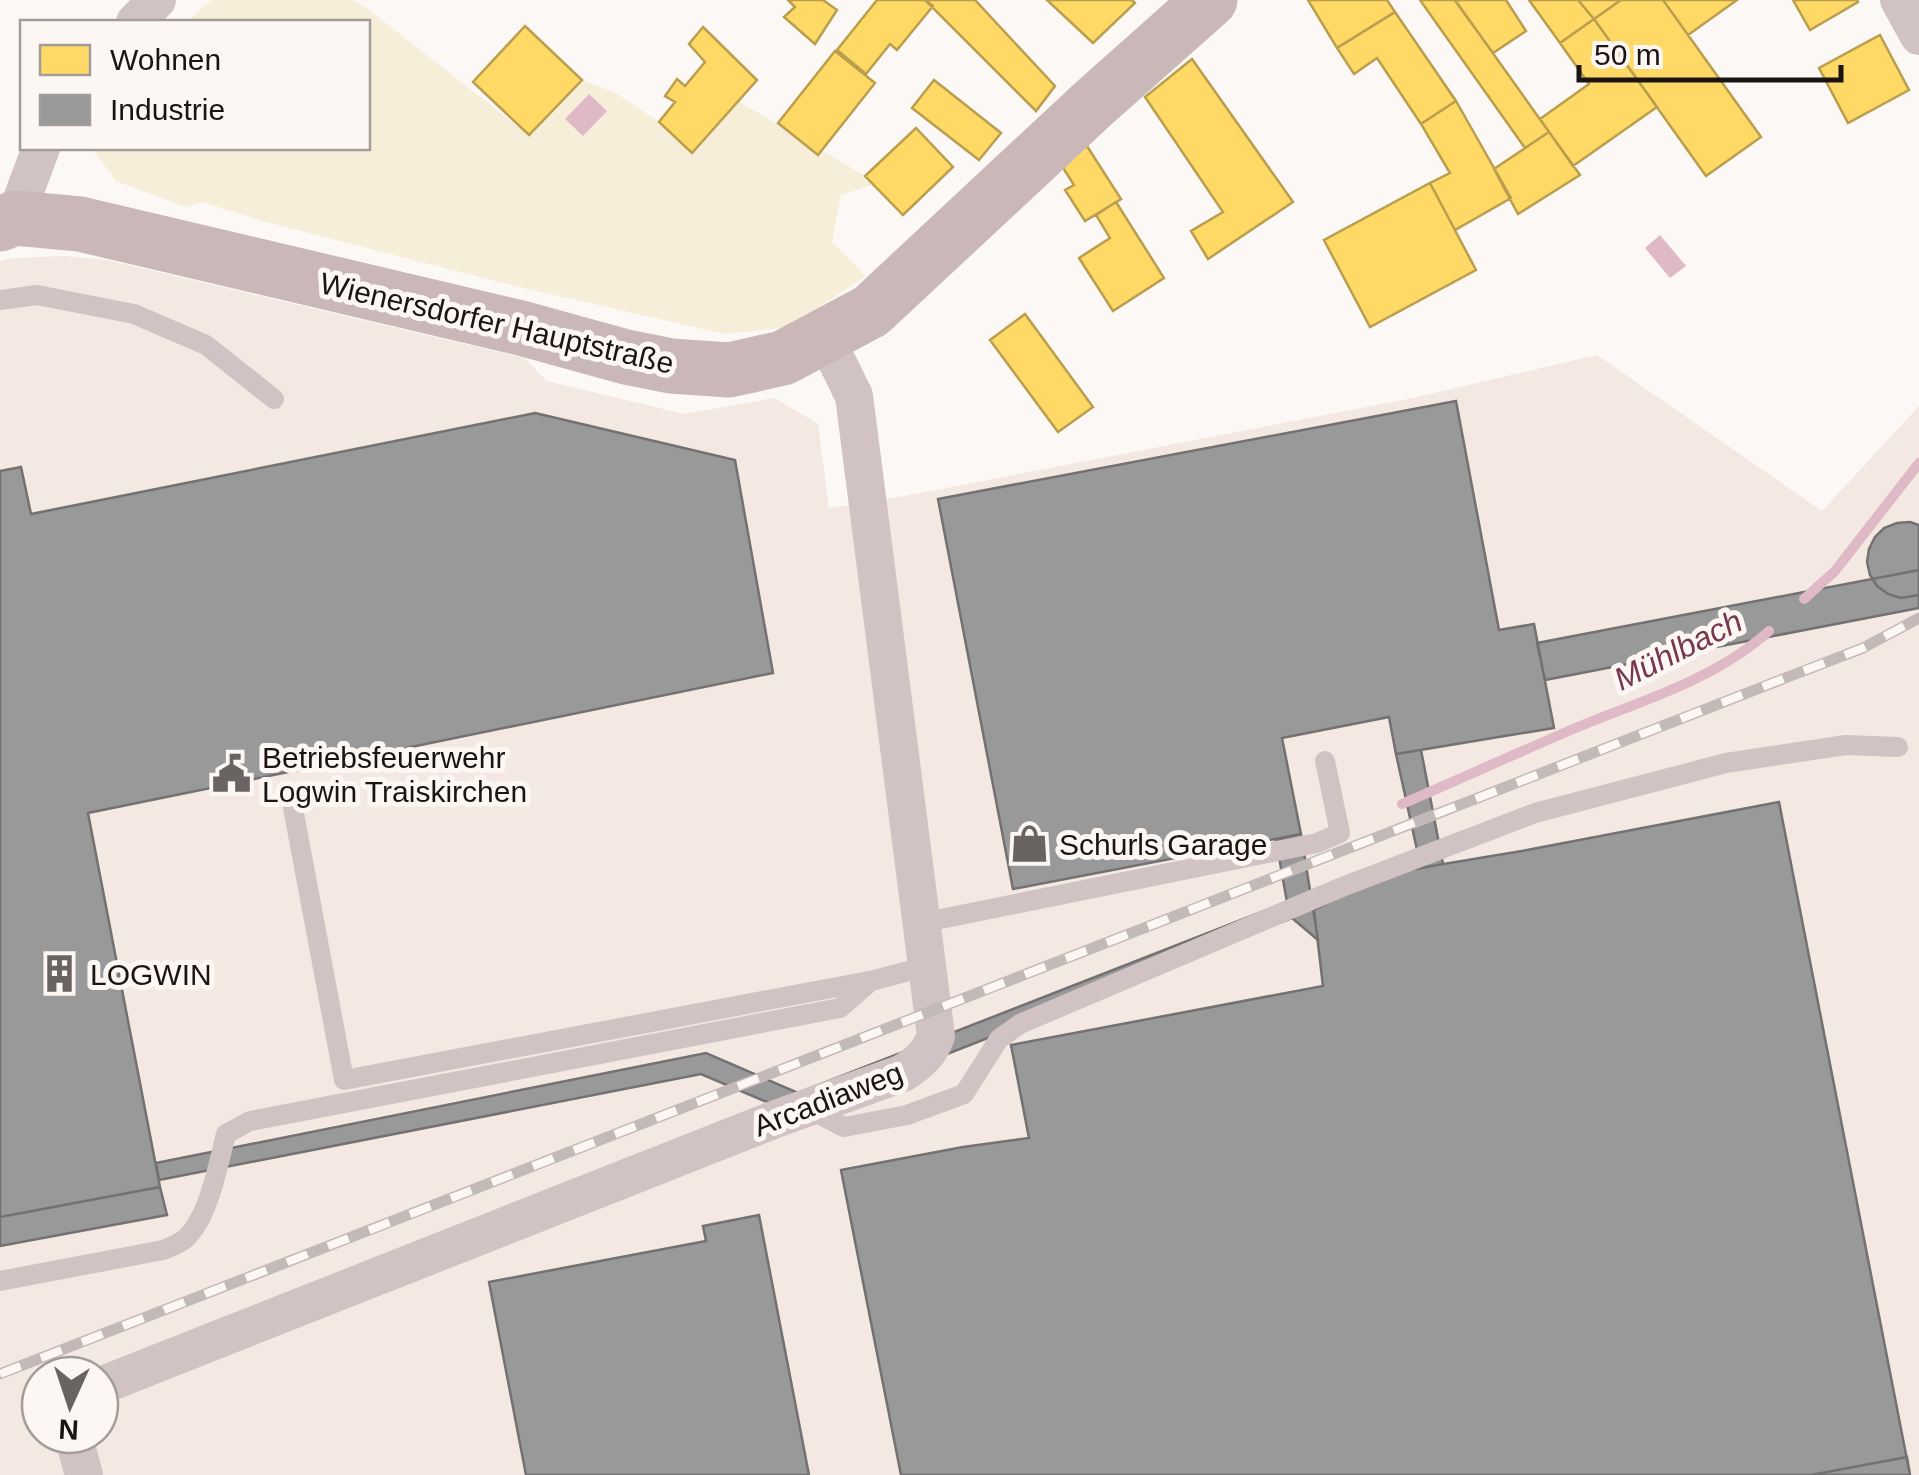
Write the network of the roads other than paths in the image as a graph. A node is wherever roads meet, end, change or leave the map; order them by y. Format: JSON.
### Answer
{"nodes":[{"id":1,"x":157,"y":0,"type":"edge"},
{"id":2,"x":1899,"y":0,"type":"edge"},
{"id":3,"x":1207,"y":1,"type":"edge"},
{"id":4,"x":137,"y":20,"type":"edge"},
{"id":5,"x":1919,"y":36,"type":"edge"},
{"id":6,"x":41,"y":150,"type":"edge"},
{"id":7,"x":8,"y":221,"type":"edge"},
{"id":8,"x":0,"y":300,"type":"edge"},
{"id":9,"x":824,"y":335,"type":"junction"},
{"id":10,"x":274,"y":400,"type":"dead end"},
{"id":11,"x":1898,"y":747,"type":"dead end"},
{"id":12,"x":1326,"y":760,"type":"dead end"},
{"id":13,"x":293,"y":808,"type":"dead end"},
{"id":14,"x":921,"y":922,"type":"junction"},
{"id":15,"x":927,"y":966,"type":"junction"},
{"id":16,"x":870,"y":981,"type":"junction"},
{"id":17,"x":807,"y":1108,"type":"junction"},
{"id":18,"x":0,"y":1281,"type":"edge"},
{"id":19,"x":120,"y":1378,"type":"edge"}],
"edges":[{"from":1,"to":4,"type":"street"},
{"from":2,"to":5,"type":"street"},
{"from":3,"to":9,"type":"street","name":"Wienersdorfer Hauptstraße"},
{"from":6,"to":7,"type":"street"},
{"from":7,"to":9,"type":"street","name":"Wienersdorfer Hauptstraße"},
{"from":8,"to":10,"type":"lane"},
{"from":9,"to":14,"type":"street","name":"Arcadiaweg"},
{"from":11,"to":17,"type":"lane"},
{"from":12,"to":14,"type":"lane"},
{"from":13,"to":16,"type":"lane"},
{"from":14,"to":15,"type":"street","name":"Arcadiaweg"},
{"from":15,"to":16,"type":"lane"},
{"from":15,"to":17,"type":"street","name":"Arcadiaweg"},
{"from":16,"to":18,"type":"lane"},
{"from":17,"to":19,"type":"street","name":"Arcadiaweg"}]}
